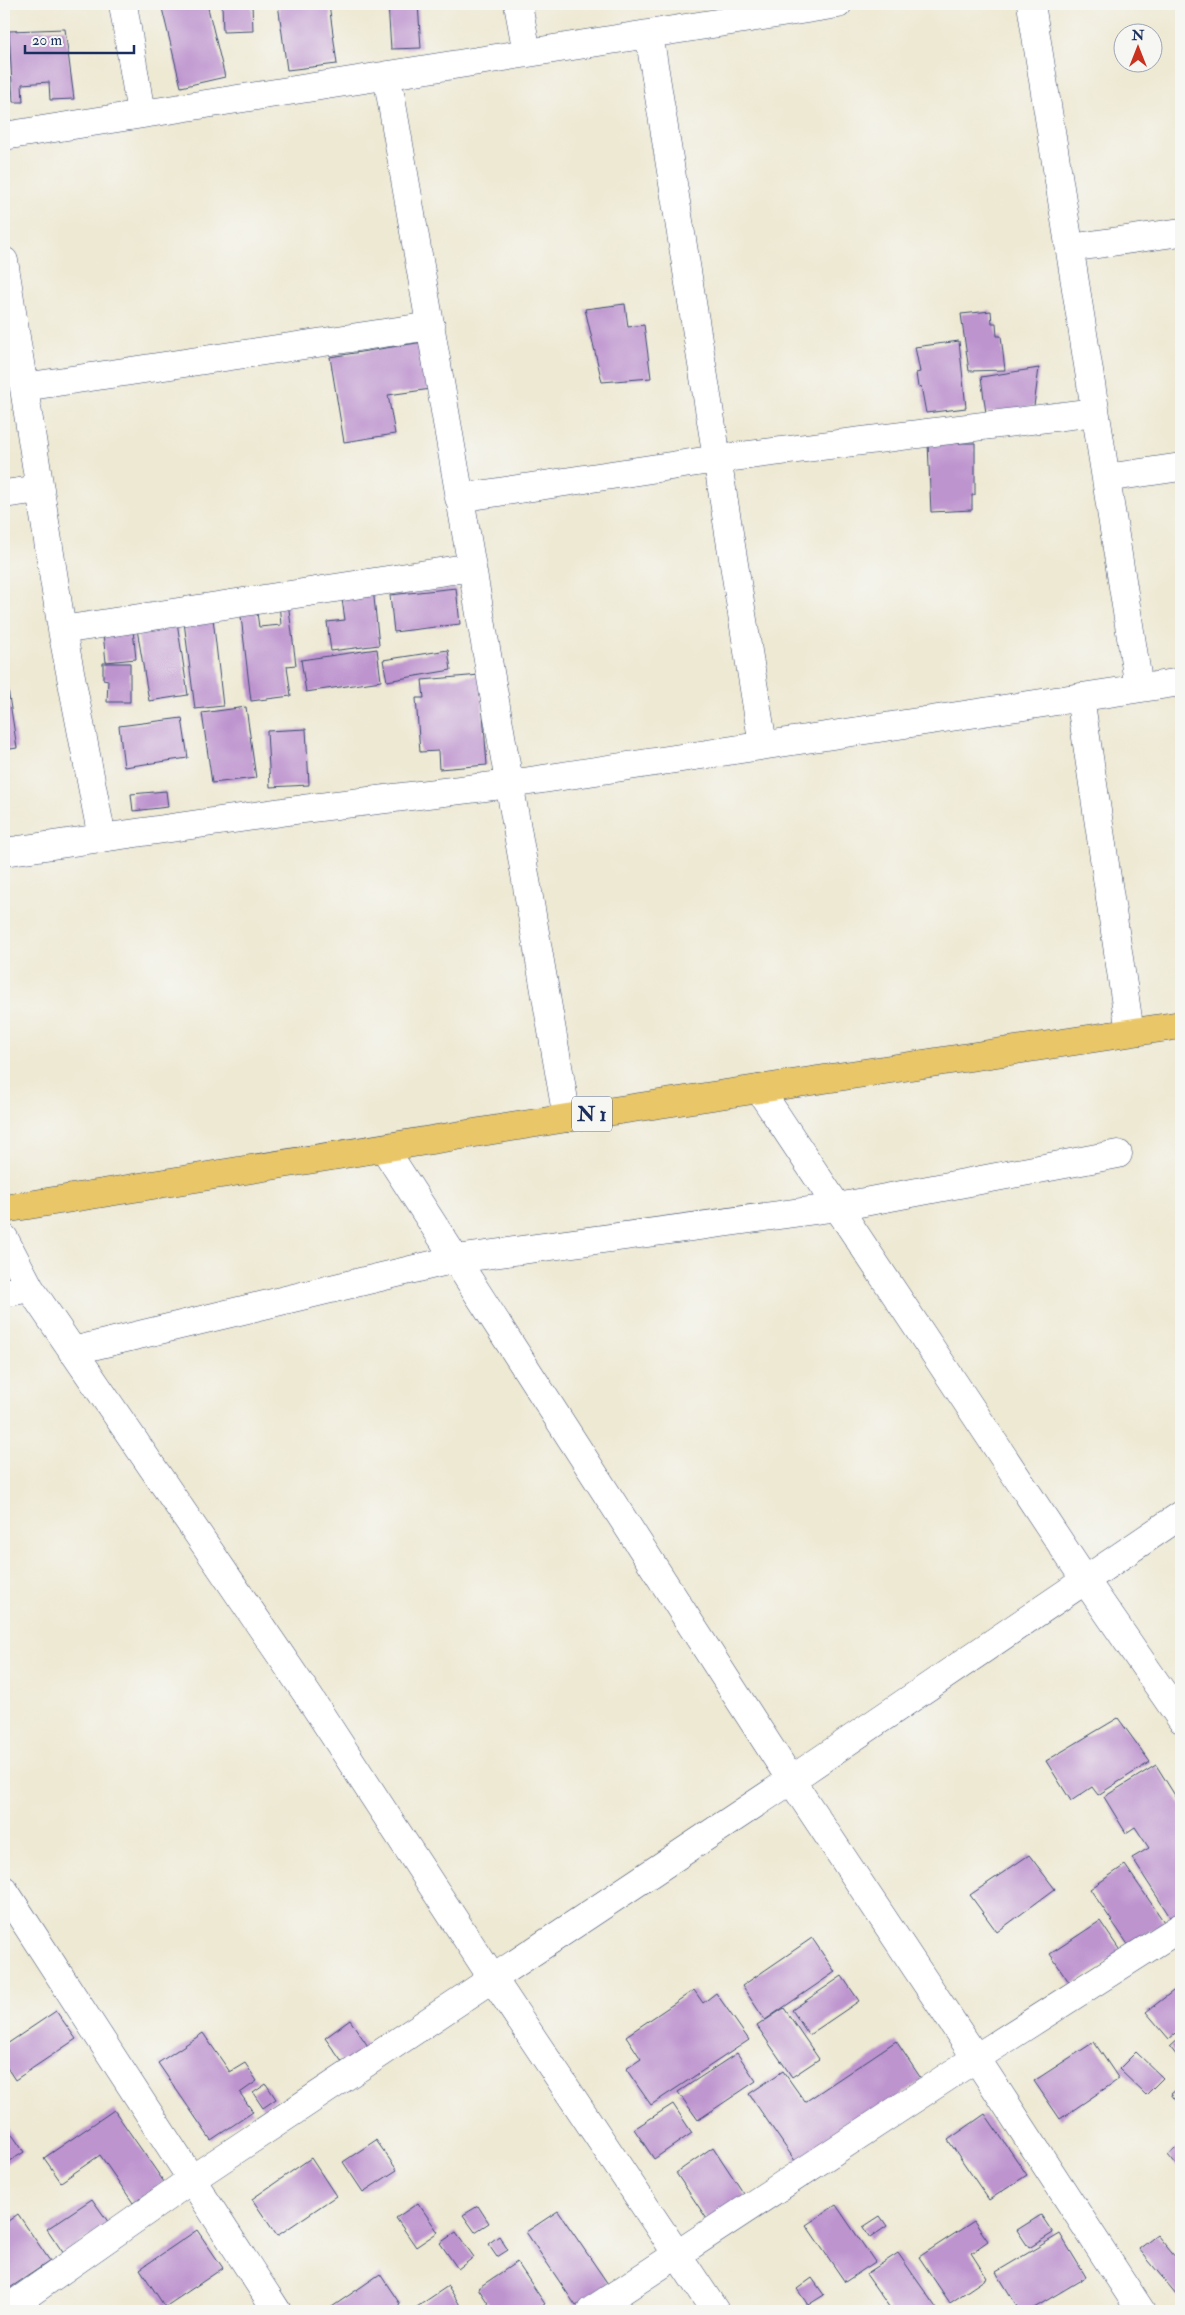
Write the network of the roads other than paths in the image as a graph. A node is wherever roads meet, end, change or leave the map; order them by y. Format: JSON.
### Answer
{"nodes":[{"id":1,"x":123,"y":4,"type":"edge"},
{"id":2,"x":518,"y":4,"type":"edge"},
{"id":3,"x":838,"y":4,"type":"edge"},
{"id":4,"x":1031,"y":4,"type":"edge"},
{"id":5,"x":745,"y":11,"type":"edge"},
{"id":6,"x":649,"y":34,"type":"junction"},
{"id":7,"x":527,"y":53,"type":"junction"},
{"id":8,"x":387,"y":75,"type":"junction"},
{"id":9,"x":141,"y":114,"type":"junction"},
{"id":10,"x":4,"y":136,"type":"edge"},
{"id":11,"x":1181,"y":232,"type":"edge"},
{"id":12,"x":1070,"y":248,"type":"junction"},
{"id":13,"x":4,"y":261,"type":"edge"},
{"id":14,"x":431,"y":326,"type":"junction"},
{"id":15,"x":24,"y":387,"type":"junction"},
{"id":16,"x":1095,"y":412,"type":"junction"},
{"id":17,"x":717,"y":458,"type":"junction"},
{"id":18,"x":1181,"y":467,"type":"edge"},
{"id":19,"x":1106,"y":478,"type":"junction"},
{"id":20,"x":40,"y":488,"type":"junction"},
{"id":21,"x":4,"y":494,"type":"edge"},
{"id":22,"x":459,"y":498,"type":"junction"},
{"id":23,"x":472,"y":567,"type":"junction"},
{"id":24,"x":62,"y":630,"type":"junction"},
{"id":25,"x":1181,"y":682,"type":"edge"},
{"id":26,"x":1139,"y":688,"type":"junction"},
{"id":27,"x":1080,"y":697,"type":"junction"},
{"id":28,"x":763,"y":745,"type":"junction"},
{"id":29,"x":510,"y":784,"type":"junction"},
{"id":30,"x":102,"y":838,"type":"junction"},
{"id":31,"x":4,"y":852,"type":"edge"},
{"id":32,"x":1181,"y":1025,"type":"edge"},
{"id":33,"x":1130,"y":1032,"type":"junction"},
{"id":34,"x":759,"y":1089,"type":"junction"},
{"id":35,"x":567,"y":1118,"type":"junction"},
{"id":36,"x":384,"y":1148,"type":"junction"},
{"id":37,"x":1118,"y":1154,"type":"dead end"},
{"id":38,"x":838,"y":1207,"type":"junction"},
{"id":39,"x":4,"y":1209,"type":"edge"},
{"id":40,"x":4,"y":1238,"type":"edge"},
{"id":41,"x":456,"y":1259,"type":"junction"},
{"id":42,"x":17,"y":1291,"type":"edge"},
{"id":43,"x":72,"y":1351,"type":"junction"},
{"id":44,"x":1181,"y":1515,"type":"edge"},
{"id":45,"x":1085,"y":1580,"type":"junction"},
{"id":46,"x":1181,"y":1719,"type":"edge"},
{"id":47,"x":791,"y":1780,"type":"junction"},
{"id":48,"x":4,"y":1890,"type":"edge"},
{"id":49,"x":1181,"y":1927,"type":"edge"},
{"id":50,"x":493,"y":1979,"type":"junction"},
{"id":51,"x":976,"y":2058,"type":"junction"},
{"id":52,"x":192,"y":2179,"type":"junction"},
{"id":53,"x":679,"y":2255,"type":"junction"},
{"id":54,"x":4,"y":2311,"type":"edge"},
{"id":55,"x":277,"y":2311,"type":"edge"},
{"id":56,"x":591,"y":2311,"type":"edge"},
{"id":57,"x":715,"y":2311,"type":"edge"},
{"id":58,"x":1141,"y":2311,"type":"edge"}],
"edges":[{"from":1,"to":9,"type":"street"},
{"from":2,"to":7,"type":"street"},
{"from":3,"to":5,"type":"street"},
{"from":4,"to":12,"type":"street"},
{"from":5,"to":6,"type":"street"},
{"from":6,"to":7,"type":"street"},
{"from":6,"to":17,"type":"street"},
{"from":7,"to":8,"type":"street"},
{"from":8,"to":9,"type":"street"},
{"from":8,"to":14,"type":"street"},
{"from":9,"to":10,"type":"street"},
{"from":11,"to":12,"type":"street"},
{"from":12,"to":16,"type":"street"},
{"from":13,"to":15,"type":"street"},
{"from":14,"to":15,"type":"street"},
{"from":14,"to":22,"type":"street"},
{"from":15,"to":20,"type":"street"},
{"from":16,"to":17,"type":"street"},
{"from":16,"to":19,"type":"street"},
{"from":17,"to":22,"type":"street"},
{"from":17,"to":28,"type":"street"},
{"from":18,"to":19,"type":"street"},
{"from":19,"to":26,"type":"street"},
{"from":20,"to":21,"type":"street"},
{"from":20,"to":24,"type":"street"},
{"from":22,"to":23,"type":"street"},
{"from":23,"to":24,"type":"street"},
{"from":23,"to":29,"type":"street"},
{"from":24,"to":30,"type":"street"},
{"from":25,"to":26,"type":"street"},
{"from":26,"to":27,"type":"street"},
{"from":27,"to":28,"type":"street"},
{"from":27,"to":33,"type":"street"},
{"from":28,"to":29,"type":"street"},
{"from":29,"to":30,"type":"street"},
{"from":29,"to":35,"type":"street"},
{"from":30,"to":31,"type":"street"},
{"from":32,"to":33,"type":"highway","number":"N 1"},
{"from":33,"to":34,"type":"highway","number":"N 1"},
{"from":34,"to":35,"type":"highway","number":"N 1"},
{"from":34,"to":38,"type":"street"},
{"from":35,"to":36,"type":"highway","number":"N 1"},
{"from":36,"to":39,"type":"highway","number":"N 1"},
{"from":36,"to":41,"type":"street"},
{"from":37,"to":38,"type":"street"},
{"from":38,"to":41,"type":"street"},
{"from":38,"to":45,"type":"street"},
{"from":40,"to":42,"type":"street"},
{"from":41,"to":43,"type":"street"},
{"from":41,"to":47,"type":"street"},
{"from":42,"to":43,"type":"street"},
{"from":43,"to":50,"type":"street"},
{"from":44,"to":45,"type":"street"},
{"from":45,"to":46,"type":"street"},
{"from":45,"to":47,"type":"street"},
{"from":47,"to":50,"type":"street"},
{"from":47,"to":51,"type":"street"},
{"from":48,"to":52,"type":"street"},
{"from":49,"to":51,"type":"street"},
{"from":50,"to":52,"type":"street"},
{"from":50,"to":53,"type":"street"},
{"from":51,"to":53,"type":"street"},
{"from":51,"to":58,"type":"street"},
{"from":52,"to":54,"type":"street"},
{"from":52,"to":55,"type":"street"},
{"from":53,"to":56,"type":"street"},
{"from":53,"to":57,"type":"street"}]}
